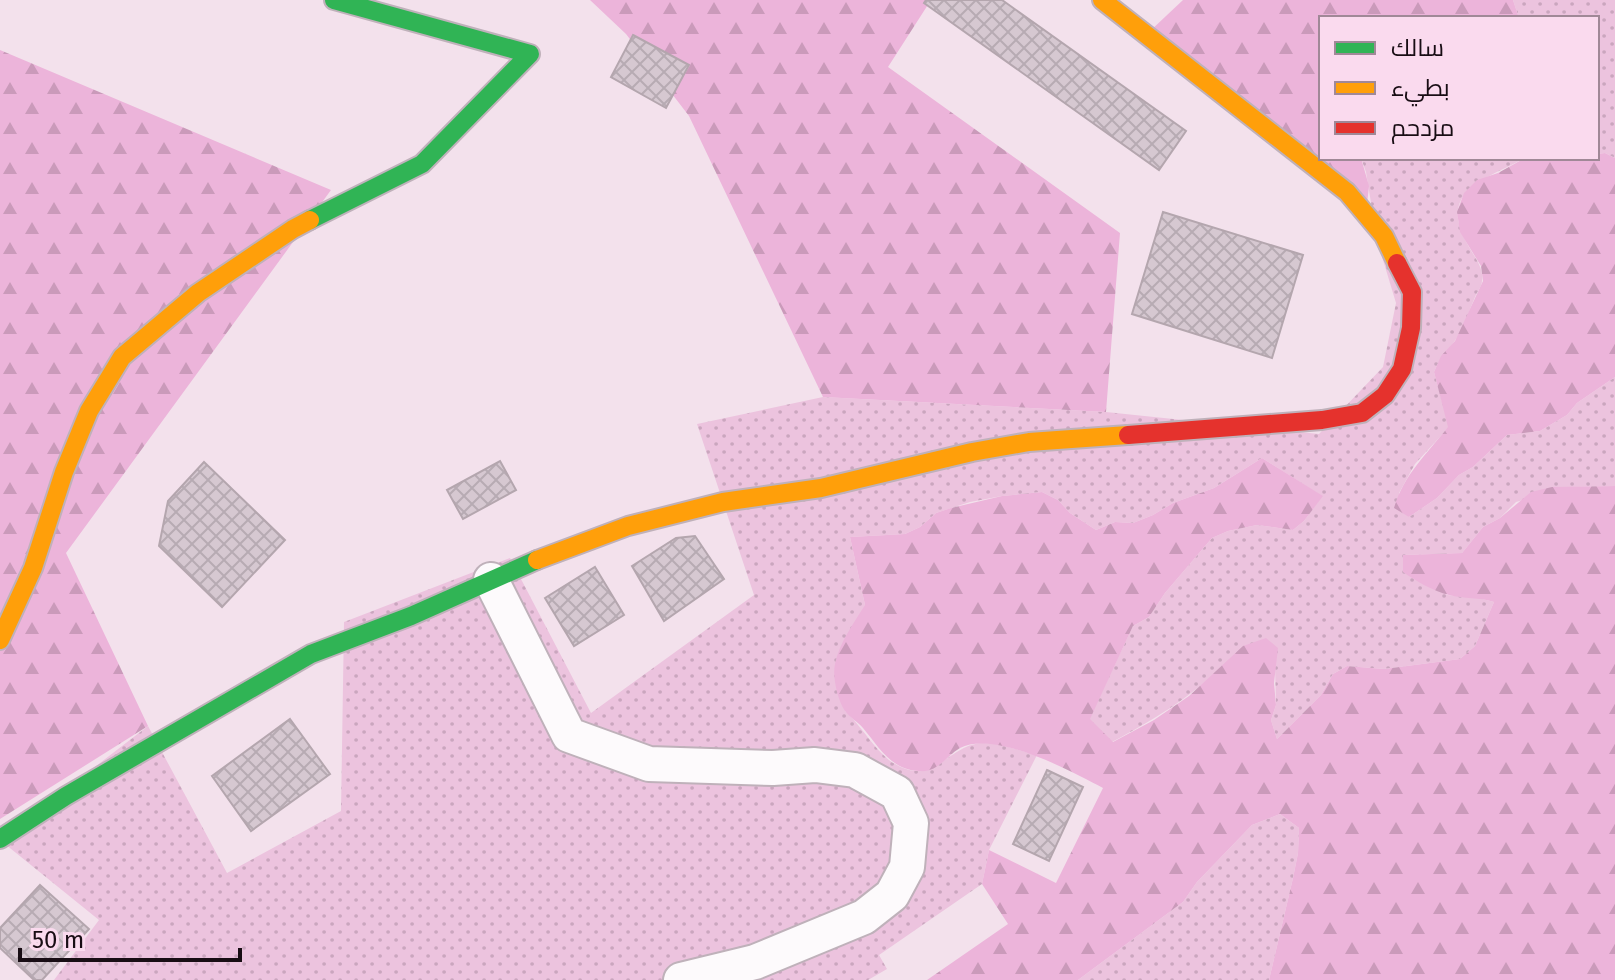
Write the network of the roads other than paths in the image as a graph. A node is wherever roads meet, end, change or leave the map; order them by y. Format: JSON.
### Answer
{"nodes":[{"id":1,"x":334,"y":0,"type":"edge"},
{"id":2,"x":1102,"y":0,"type":"edge"},
{"id":3,"x":491,"y":580,"type":"junction"},
{"id":4,"x":0,"y":640,"type":"edge"},
{"id":5,"x":0,"y":839,"type":"edge"},
{"id":6,"x":681,"y":980,"type":"edge"}],
"edges":[{"from":1,"to":4,"type":"main road"},
{"from":2,"to":3,"type":"main road"},
{"from":3,"to":5,"type":"main road"},
{"from":3,"to":6,"type":"street"}]}
